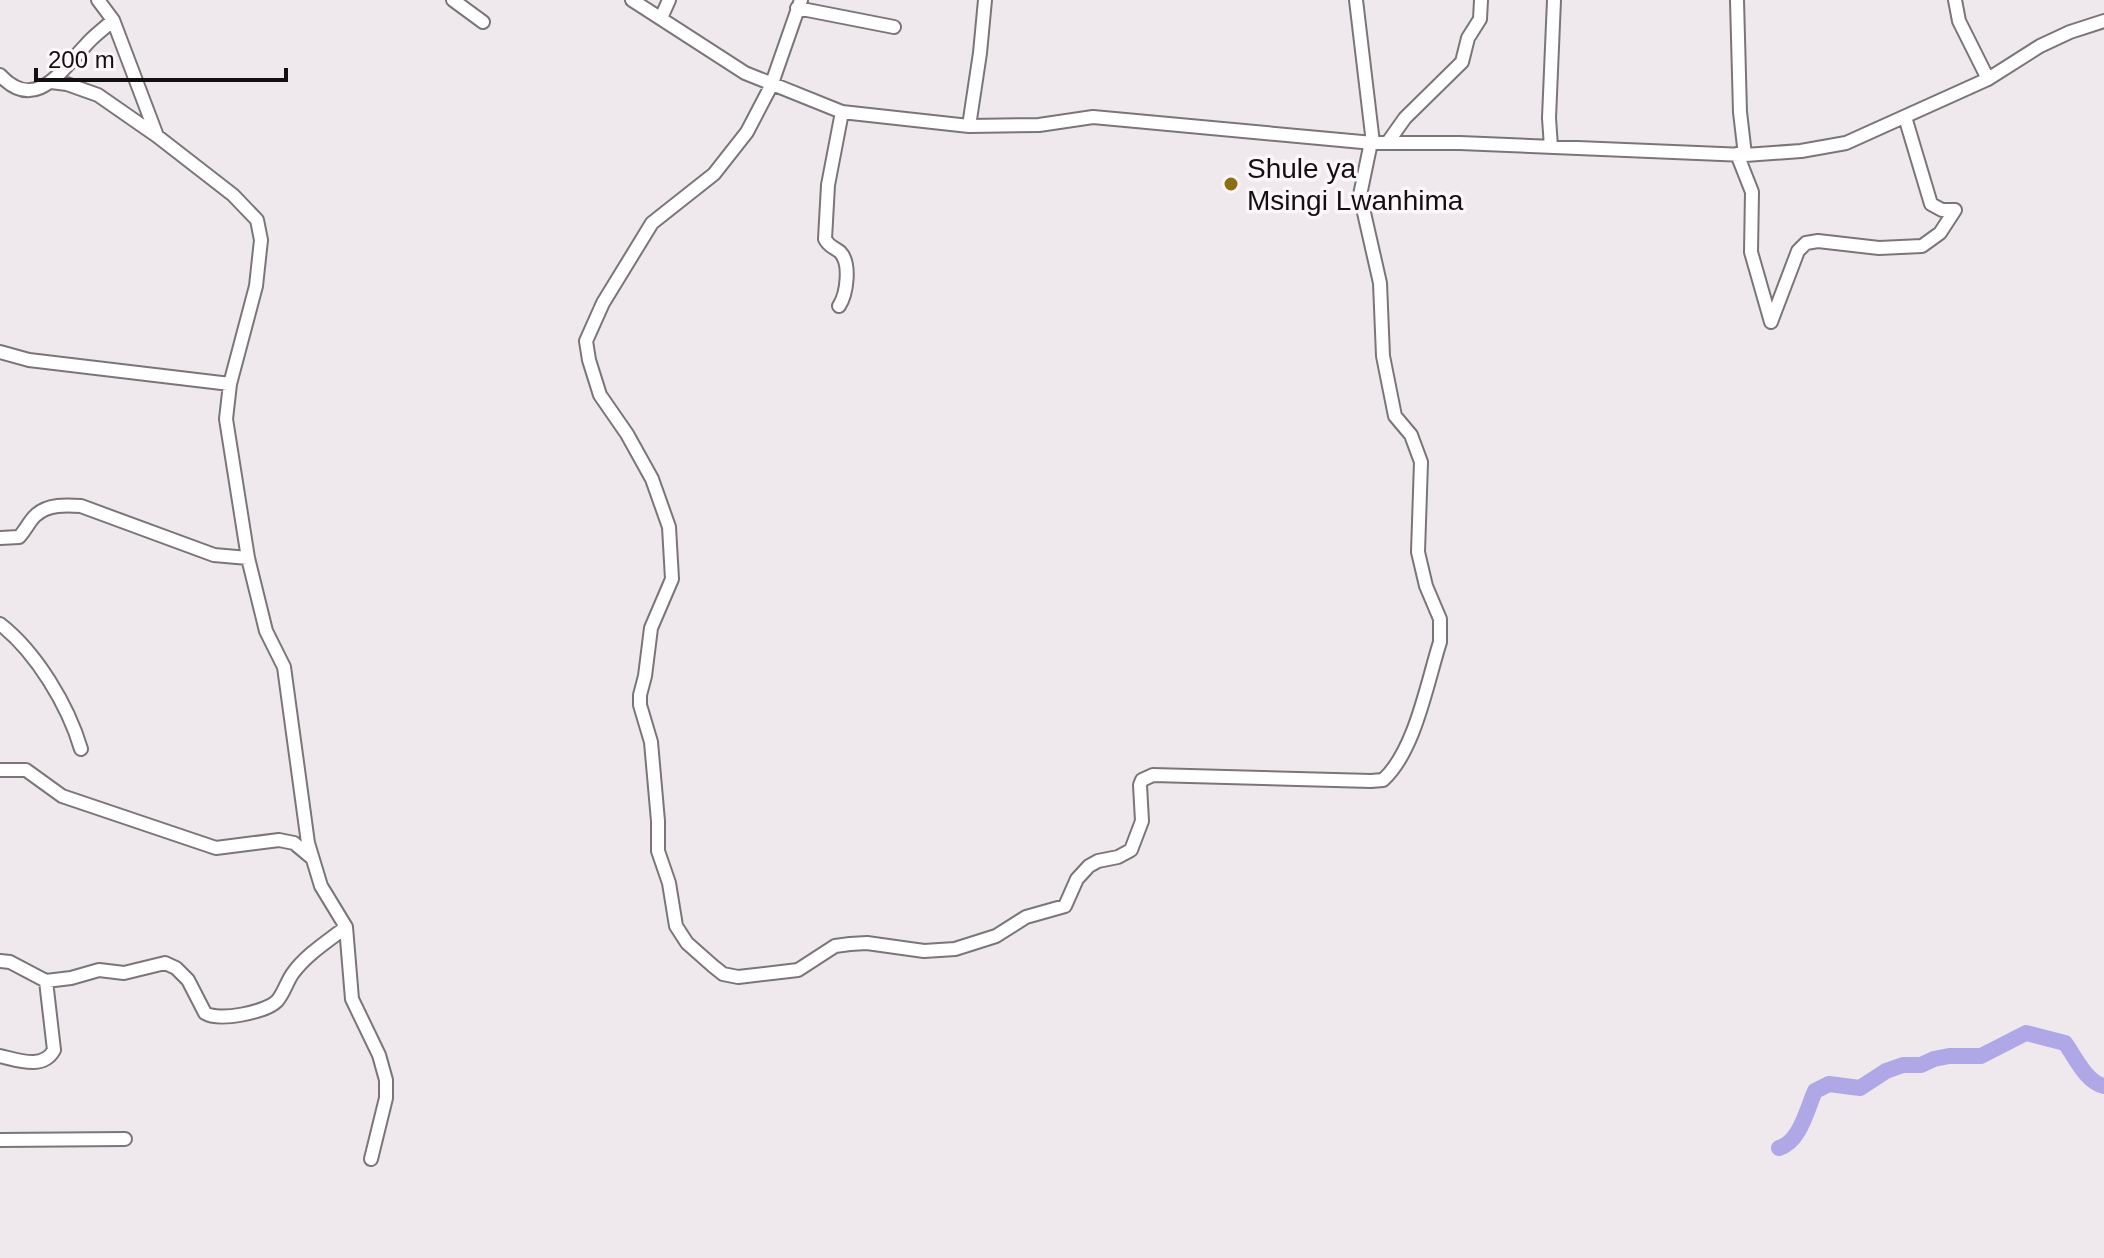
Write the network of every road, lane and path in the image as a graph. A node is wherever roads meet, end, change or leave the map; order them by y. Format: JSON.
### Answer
{"nodes":[{"id":1,"x":98,"y":0,"type":"edge"},
{"id":2,"x":453,"y":0,"type":"edge"},
{"id":3,"x":632,"y":0,"type":"edge"},
{"id":4,"x":669,"y":0,"type":"edge"},
{"id":5,"x":985,"y":0,"type":"edge"},
{"id":6,"x":1356,"y":0,"type":"edge"},
{"id":7,"x":1481,"y":0,"type":"edge"},
{"id":8,"x":1554,"y":0,"type":"edge"},
{"id":9,"x":1737,"y":0,"type":"edge"},
{"id":10,"x":1955,"y":0,"type":"edge"},
{"id":11,"x":799,"y":4,"type":"edge"},
{"id":12,"x":661,"y":18,"type":"junction"},
{"id":13,"x":113,"y":20,"type":"junction"},
{"id":14,"x":2104,"y":21,"type":"edge"},
{"id":15,"x":483,"y":22,"type":"dead end"},
{"id":16,"x":894,"y":27,"type":"dead end"},
{"id":17,"x":0,"y":75,"type":"edge"},
{"id":18,"x":1988,"y":79,"type":"junction"},
{"id":19,"x":51,"y":82,"type":"junction"},
{"id":20,"x":771,"y":86,"type":"junction"},
{"id":21,"x":842,"y":112,"type":"junction"},
{"id":22,"x":1905,"y":117,"type":"junction"},
{"id":23,"x":969,"y":126,"type":"junction"},
{"id":24,"x":157,"y":136,"type":"junction"},
{"id":25,"x":1388,"y":142,"type":"junction"},
{"id":26,"x":1373,"y":143,"type":"junction"},
{"id":27,"x":1551,"y":147,"type":"junction"},
{"id":28,"x":1741,"y":155,"type":"junction"},
{"id":29,"x":839,"y":306,"type":"dead end"},
{"id":30,"x":0,"y":352,"type":"edge"},
{"id":31,"x":230,"y":384,"type":"junction"},
{"id":32,"x":0,"y":538,"type":"edge"},
{"id":33,"x":248,"y":558,"type":"junction"},
{"id":34,"x":0,"y":624,"type":"edge"},
{"id":35,"x":81,"y":749,"type":"dead end"},
{"id":36,"x":0,"y":770,"type":"edge"},
{"id":37,"x":312,"y":858,"type":"junction"},
{"id":38,"x":346,"y":927,"type":"junction"},
{"id":39,"x":0,"y":961,"type":"edge"},
{"id":40,"x":46,"y":981,"type":"junction"},
{"id":41,"x":0,"y":1056,"type":"edge"},
{"id":42,"x":125,"y":1139,"type":"dead end"},
{"id":43,"x":0,"y":1140,"type":"edge"},
{"id":44,"x":371,"y":1159,"type":"dead end"}],
"edges":[{"from":1,"to":13,"type":"street"},
{"from":2,"to":15,"type":"street"},
{"from":3,"to":12,"type":"street"},
{"from":4,"to":12,"type":"street"},
{"from":5,"to":23,"type":"street"},
{"from":6,"to":26,"type":"street"},
{"from":7,"to":25,"type":"street"},
{"from":8,"to":27,"type":"street"},
{"from":9,"to":28,"type":"street"},
{"from":10,"to":18,"type":"street"},
{"from":11,"to":16,"type":"street"},
{"from":11,"to":20,"type":"street"},
{"from":12,"to":20,"type":"street"},
{"from":13,"to":19,"type":"street"},
{"from":13,"to":24,"type":"street"},
{"from":14,"to":18,"type":"street"},
{"from":17,"to":19,"type":"street"},
{"from":18,"to":22,"type":"street"},
{"from":19,"to":24,"type":"street"},
{"from":20,"to":21,"type":"street"},
{"from":20,"to":26,"type":"street"},
{"from":21,"to":23,"type":"street"},
{"from":21,"to":29,"type":"street"},
{"from":22,"to":28,"type":"street"},
{"from":22,"to":28,"type":"street"},
{"from":23,"to":26,"type":"street"},
{"from":24,"to":31,"type":"street"},
{"from":25,"to":26,"type":"street"},
{"from":25,"to":27,"type":"street"},
{"from":27,"to":28,"type":"street"},
{"from":30,"to":31,"type":"street"},
{"from":31,"to":33,"type":"street"},
{"from":32,"to":33,"type":"street"},
{"from":33,"to":37,"type":"street"},
{"from":34,"to":35,"type":"street"},
{"from":36,"to":37,"type":"street"},
{"from":37,"to":38,"type":"street"},
{"from":38,"to":40,"type":"street"},
{"from":38,"to":44,"type":"street"},
{"from":39,"to":40,"type":"street"},
{"from":40,"to":41,"type":"street"},
{"from":42,"to":43,"type":"street"}]}
